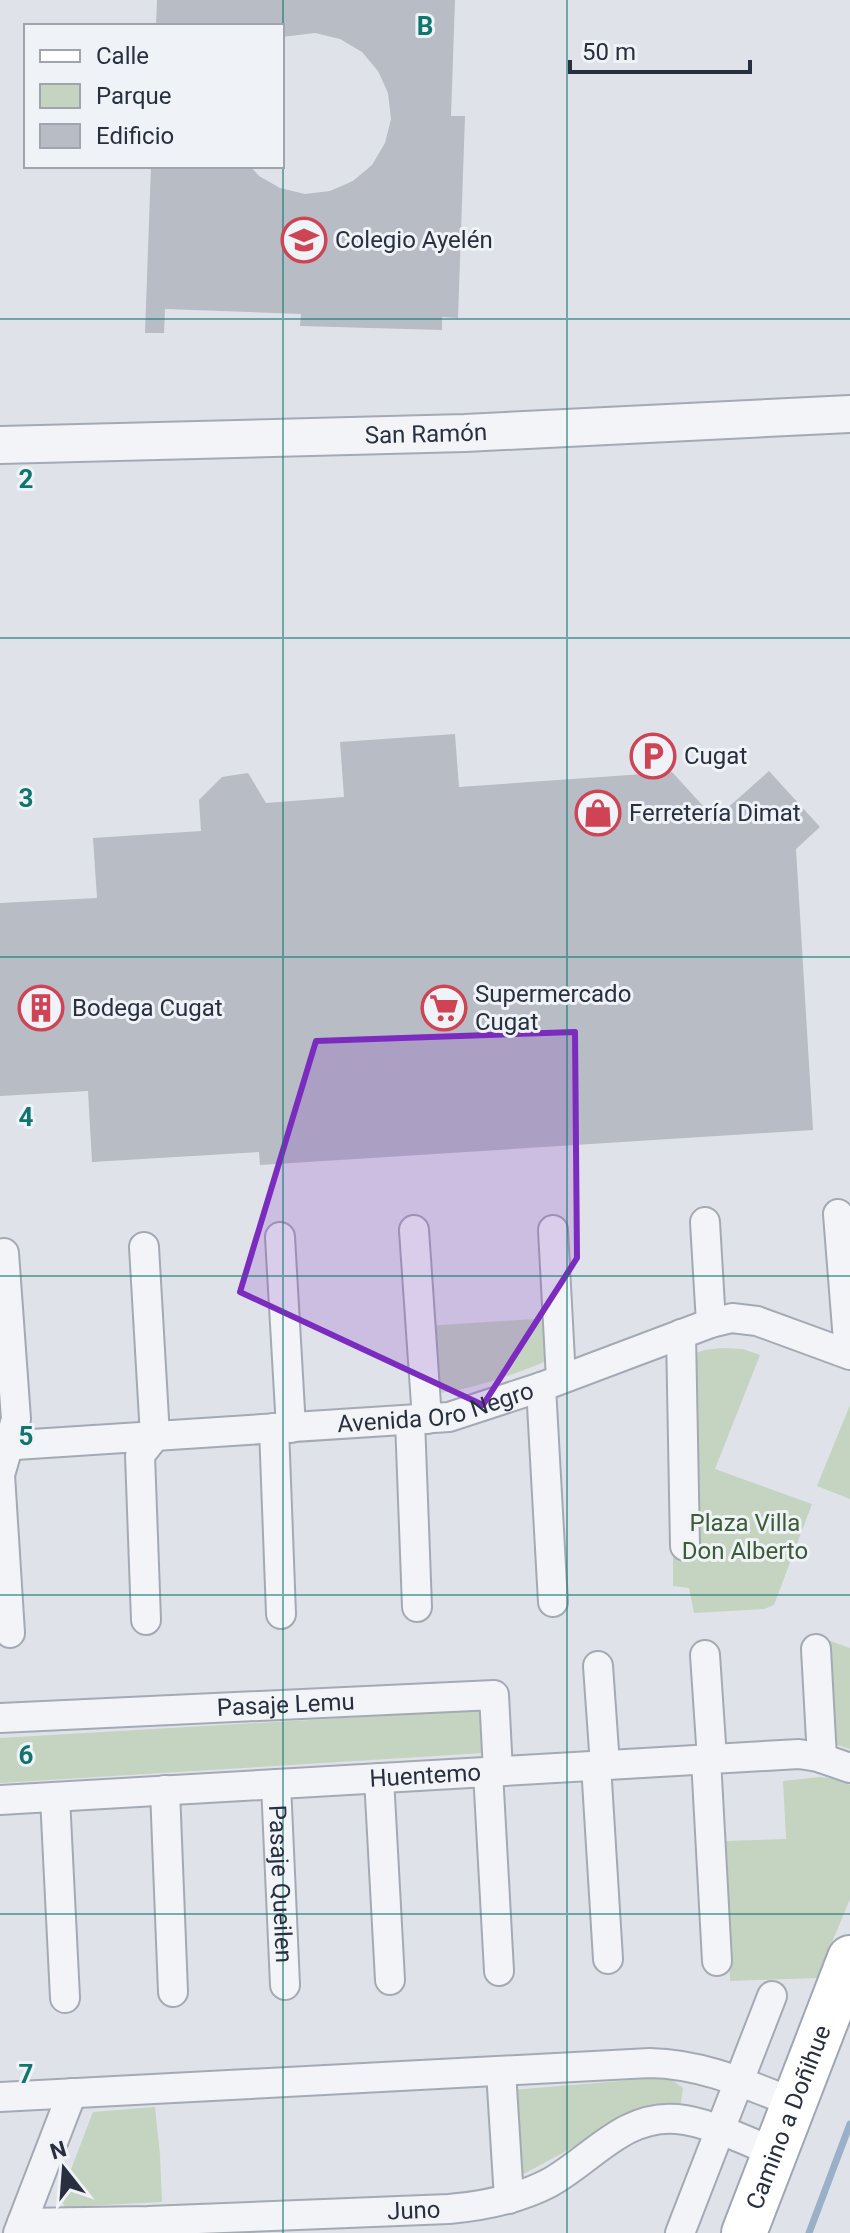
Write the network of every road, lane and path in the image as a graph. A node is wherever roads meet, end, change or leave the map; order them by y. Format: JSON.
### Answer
{"nodes":[{"id":1,"x":850,"y":414,"type":"edge"},
{"id":2,"x":0,"y":445,"type":"edge"},
{"id":3,"x":838,"y":1214,"type":"dead end"},
{"id":4,"x":705,"y":1222,"type":"dead end"},
{"id":5,"x":414,"y":1230,"type":"dead end"},
{"id":6,"x":553,"y":1230,"type":"dead end"},
{"id":7,"x":280,"y":1237,"type":"dead end"},
{"id":8,"x":144,"y":1247,"type":"dead end"},
{"id":9,"x":4,"y":1253,"type":"dead end"},
{"id":10,"x":711,"y":1323,"type":"junction"},
{"id":11,"x":681,"y":1334,"type":"junction"},
{"id":12,"x":849,"y":1354,"type":"edge"},
{"id":13,"x":551,"y":1383,"type":"junction"},
{"id":14,"x":419,"y":1419,"type":"junction"},
{"id":15,"x":283,"y":1428,"type":"junction"},
{"id":16,"x":155,"y":1436,"type":"junction"},
{"id":17,"x":5,"y":1446,"type":"edge"},
{"id":18,"x":685,"y":1546,"type":"dead end"},
{"id":19,"x":553,"y":1602,"type":"dead end"},
{"id":20,"x":417,"y":1607,"type":"dead end"},
{"id":21,"x":281,"y":1614,"type":"dead end"},
{"id":22,"x":146,"y":1620,"type":"dead end"},
{"id":23,"x":10,"y":1633,"type":"dead end"},
{"id":24,"x":816,"y":1649,"type":"dead end"},
{"id":25,"x":705,"y":1655,"type":"dead end"},
{"id":26,"x":598,"y":1666,"type":"dead end"},
{"id":27,"x":0,"y":1718,"type":"edge"},
{"id":28,"x":822,"y":1758,"type":"junction"},
{"id":29,"x":709,"y":1759,"type":"junction"},
{"id":30,"x":600,"y":1765,"type":"junction"},
{"id":31,"x":850,"y":1768,"type":"edge"},
{"id":32,"x":493,"y":1771,"type":"junction"},
{"id":33,"x":379,"y":1778,"type":"junction"},
{"id":34,"x":276,"y":1784,"type":"junction"},
{"id":35,"x":165,"y":1790,"type":"junction"},
{"id":36,"x":55,"y":1797,"type":"junction"},
{"id":37,"x":0,"y":1800,"type":"edge"},
{"id":38,"x":850,"y":1958,"type":"edge"},
{"id":39,"x":608,"y":1959,"type":"dead end"},
{"id":40,"x":717,"y":1961,"type":"dead end"},
{"id":41,"x":499,"y":1971,"type":"dead end"},
{"id":42,"x":390,"y":1980,"type":"dead end"},
{"id":43,"x":285,"y":1985,"type":"dead end"},
{"id":44,"x":173,"y":1992,"type":"dead end"},
{"id":45,"x":772,"y":1996,"type":"dead end"},
{"id":46,"x":65,"y":1998,"type":"dead end"},
{"id":47,"x":501,"y":2071,"type":"junction"},
{"id":48,"x":739,"y":2081,"type":"junction"},
{"id":49,"x":72,"y":2093,"type":"junction"},
{"id":50,"x":0,"y":2097,"type":"edge"},
{"id":51,"x":794,"y":2103,"type":"junction"},
{"id":52,"x":719,"y":2131,"type":"junction"},
{"id":53,"x":776,"y":2153,"type":"junction"},
{"id":54,"x":509,"y":2199,"type":"junction"},
{"id":55,"x":20,"y":2228,"type":"edge"},
{"id":56,"x":680,"y":2233,"type":"edge"},
{"id":57,"x":744,"y":2233,"type":"edge"}],
"edges":[{"from":1,"to":2,"type":"street","name":"San Ramón"},
{"from":3,"to":12,"type":"street"},
{"from":4,"to":10,"type":"street"},
{"from":5,"to":14,"type":"street"},
{"from":6,"to":13,"type":"street"},
{"from":7,"to":15,"type":"street"},
{"from":8,"to":16,"type":"street"},
{"from":9,"to":17,"type":"street"},
{"from":10,"to":11,"type":"street","name":"Avenida Oro Negro"},
{"from":10,"to":12,"type":"street","name":"Avenida Oro Negro"},
{"from":11,"to":13,"type":"street","name":"Avenida Oro Negro"},
{"from":11,"to":18,"type":"street"},
{"from":13,"to":14,"type":"street","name":"Avenida Oro Negro"},
{"from":13,"to":19,"type":"street"},
{"from":14,"to":15,"type":"street","name":"Avenida Oro Negro"},
{"from":14,"to":20,"type":"street"},
{"from":15,"to":16,"type":"street","name":"Avenida Oro Negro"},
{"from":15,"to":21,"type":"street"},
{"from":16,"to":17,"type":"street","name":"Avenida Oro Negro"},
{"from":16,"to":22,"type":"street"},
{"from":17,"to":23,"type":"street"},
{"from":24,"to":28,"type":"street"},
{"from":25,"to":29,"type":"street"},
{"from":26,"to":30,"type":"street"},
{"from":27,"to":32,"type":"street","name":"Pasaje Lemu"},
{"from":28,"to":29,"type":"street","name":"Huentemo"},
{"from":28,"to":31,"type":"street","name":"Huentemo"},
{"from":29,"to":30,"type":"street","name":"Huentemo"},
{"from":29,"to":40,"type":"street"},
{"from":30,"to":32,"type":"street","name":"Huentemo"},
{"from":30,"to":39,"type":"street"},
{"from":32,"to":33,"type":"street","name":"Huentemo"},
{"from":32,"to":41,"type":"street","name":"Pasaje Lemu"},
{"from":33,"to":34,"type":"street","name":"Huentemo"},
{"from":33,"to":42,"type":"street"},
{"from":34,"to":35,"type":"street","name":"Huentemo"},
{"from":34,"to":43,"type":"street","name":"Pasaje Queilen"},
{"from":35,"to":36,"type":"street","name":"Huentemo"},
{"from":35,"to":44,"type":"street"},
{"from":36,"to":37,"type":"street","name":"Huentemo"},
{"from":36,"to":46,"type":"street"},
{"from":38,"to":51,"type":"main road","name":"Camino a Doñihue"},
{"from":45,"to":48,"type":"street"},
{"from":47,"to":48,"type":"street"},
{"from":47,"to":49,"type":"street"},
{"from":47,"to":54,"type":"street"},
{"from":48,"to":51,"type":"street"},
{"from":48,"to":52,"type":"street"},
{"from":49,"to":50,"type":"street"},
{"from":49,"to":55,"type":"street"},
{"from":51,"to":53,"type":"main road","name":"Camino a Doñihue"},
{"from":52,"to":53,"type":"street","name":"Juno"},
{"from":52,"to":54,"type":"street","name":"Juno"},
{"from":52,"to":56,"type":"street"},
{"from":53,"to":57,"type":"main road","name":"Camino a Doñihue"},
{"from":54,"to":55,"type":"street","name":"Juno"}]}
